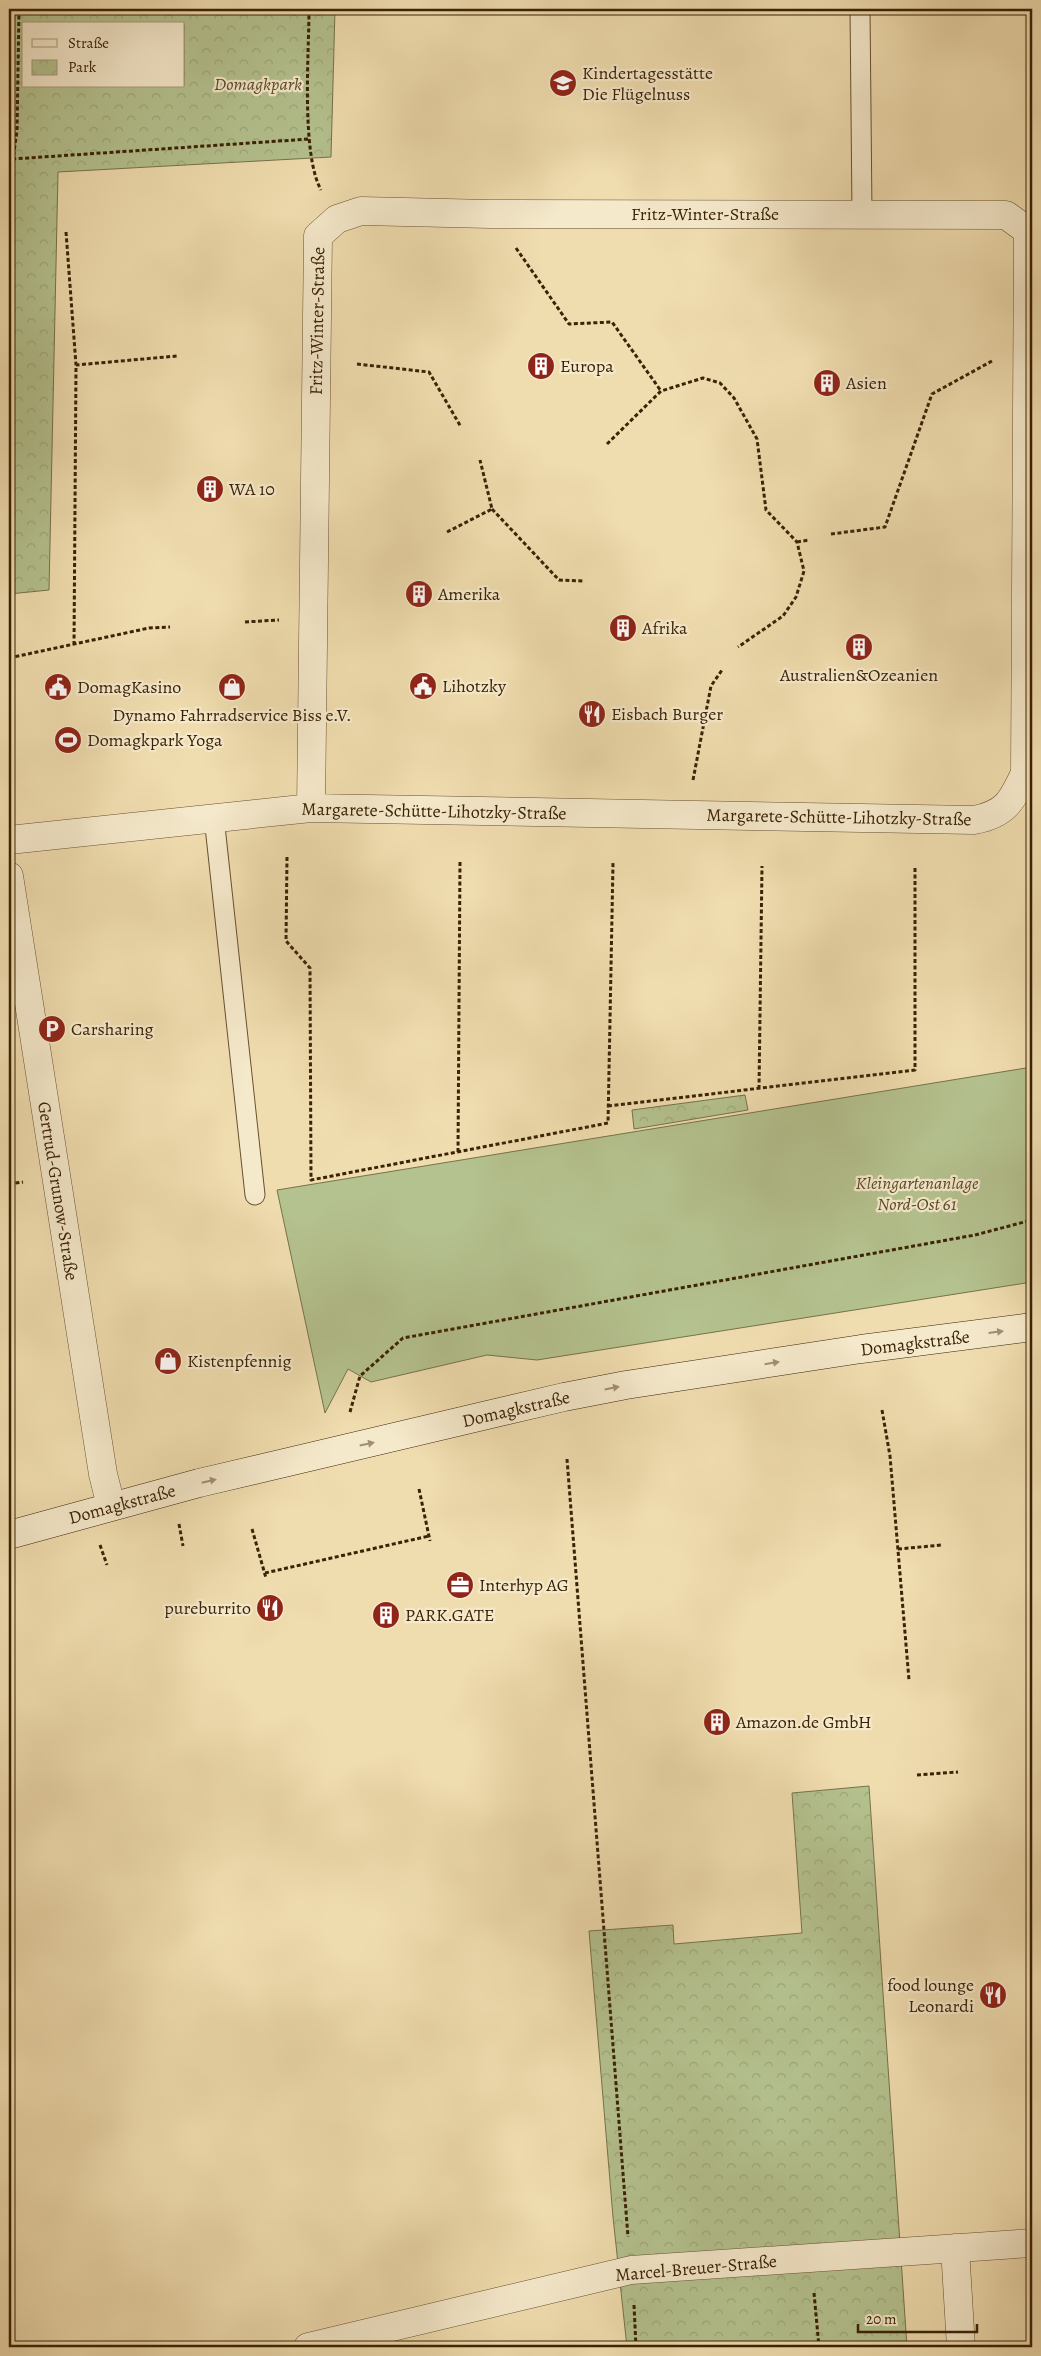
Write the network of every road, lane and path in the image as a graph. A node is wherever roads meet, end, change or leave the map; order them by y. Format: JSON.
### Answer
{"nodes":[{"id":1,"x":19,"y":9,"type":"edge"},
{"id":2,"x":309,"y":9,"type":"edge"},
{"id":3,"x":860,"y":9,"type":"edge"},
{"id":4,"x":1032,"y":32,"type":"edge"},
{"id":5,"x":309,"y":139,"type":"junction"},
{"id":6,"x":11,"y":159,"type":"edge"},
{"id":7,"x":1029,"y":176,"type":"dead end"},
{"id":8,"x":862,"y":214,"type":"junction"},
{"id":9,"x":337,"y":219,"type":"junction"},
{"id":10,"x":66,"y":232,"type":"dead end"},
{"id":11,"x":515,"y":247,"type":"dead end"},
{"id":12,"x":9,"y":254,"type":"edge"},
{"id":13,"x":1030,"y":272,"type":"edge"},
{"id":14,"x":1027,"y":342,"type":"junction"},
{"id":15,"x":177,"y":356,"type":"dead end"},
{"id":16,"x":357,"y":364,"type":"dead end"},
{"id":17,"x":76,"y":365,"type":"junction"},
{"id":18,"x":662,"y":391,"type":"junction"},
{"id":19,"x":461,"y":427,"type":"dead end"},
{"id":20,"x":607,"y":444,"type":"dead end"},
{"id":21,"x":480,"y":460,"type":"dead end"},
{"id":22,"x":492,"y":509,"type":"junction"},
{"id":23,"x":447,"y":532,"type":"dead end"},
{"id":24,"x":831,"y":534,"type":"dead end"},
{"id":25,"x":809,"y":540,"type":"dead end"},
{"id":26,"x":797,"y":542,"type":"junction"},
{"id":27,"x":583,"y":580,"type":"dead end"},
{"id":28,"x":170,"y":627,"type":"dead end"},
{"id":29,"x":74,"y":645,"type":"junction"},
{"id":30,"x":738,"y":647,"type":"dead end"},
{"id":31,"x":1029,"y":655,"type":"edge"},
{"id":32,"x":9,"y":658,"type":"edge"},
{"id":33,"x":722,"y":670,"type":"dead end"},
{"id":34,"x":693,"y":780,"type":"dead end"},
{"id":35,"x":311,"y":808,"type":"junction"},
{"id":36,"x":214,"y":817,"type":"junction"},
{"id":37,"x":9,"y":840,"type":"edge"},
{"id":38,"x":287,"y":857,"type":"dead end"},
{"id":39,"x":460,"y":860,"type":"dead end"},
{"id":40,"x":613,"y":863,"type":"dead end"},
{"id":41,"x":762,"y":866,"type":"dead end"},
{"id":42,"x":915,"y":867,"type":"dead end"},
{"id":43,"x":9,"y":876,"type":"edge"},
{"id":44,"x":759,"y":1089,"type":"junction"},
{"id":45,"x":608,"y":1106,"type":"junction"},
{"id":46,"x":458,"y":1152,"type":"junction"},
{"id":47,"x":255,"y":1195,"type":"dead end"},
{"id":48,"x":1032,"y":1220,"type":"edge"},
{"id":49,"x":1032,"y":1328,"type":"edge"},
{"id":50,"x":882,"y":1410,"type":"dead end"},
{"id":51,"x":349,"y":1413,"type":"dead end"},
{"id":52,"x":567,"y":1460,"type":"dead end"},
{"id":53,"x":419,"y":1489,"type":"dead end"},
{"id":54,"x":110,"y":1506,"type":"junction"},
{"id":55,"x":252,"y":1529,"type":"dead end"},
{"id":56,"x":9,"y":1535,"type":"edge"},
{"id":57,"x":942,"y":1545,"type":"dead end"},
{"id":58,"x":898,"y":1549,"type":"junction"},
{"id":59,"x":909,"y":1680,"type":"dead end"},
{"id":60,"x":958,"y":1772,"type":"dead end"},
{"id":61,"x":917,"y":1775,"type":"dead end"},
{"id":62,"x":1032,"y":2243,"type":"edge"},
{"id":63,"x":955,"y":2248,"type":"junction"},
{"id":64,"x":812,"y":2258,"type":"junction"},
{"id":65,"x":631,"y":2270,"type":"junction"},
{"id":66,"x":308,"y":2347,"type":"edge"},
{"id":67,"x":636,"y":2347,"type":"edge"},
{"id":68,"x":819,"y":2347,"type":"edge"},
{"id":69,"x":961,"y":2347,"type":"edge"}],
"edges":[{"from":1,"to":6,"type":"path"},
{"from":2,"to":5,"type":"path"},
{"from":3,"to":8,"type":"lane"},
{"from":4,"to":7,"type":"path"},
{"from":5,"to":6,"type":"path"},
{"from":5,"to":9,"type":"path"},
{"from":6,"to":12,"type":"path"},
{"from":8,"to":9,"type":"street","name":"Fritz-Winter-Straße"},
{"from":8,"to":13,"type":"street","name":"Margarete-Schütte-Lihotzky-Straße"},
{"from":9,"to":35,"type":"street","name":"Fritz-Winter-Straße"},
{"from":10,"to":17,"type":"path"},
{"from":11,"to":18,"type":"path"},
{"from":13,"to":14,"type":"street","name":"Margarete-Schütte-Lihotzky-Straße"},
{"from":14,"to":24,"type":"path"},
{"from":14,"to":31,"type":"street","name":"Margarete-Schütte-Lihotzky-Straße"},
{"from":15,"to":17,"type":"path"},
{"from":16,"to":19,"type":"path"},
{"from":17,"to":29,"type":"path"},
{"from":18,"to":20,"type":"path"},
{"from":18,"to":26,"type":"path"},
{"from":21,"to":22,"type":"path"},
{"from":22,"to":23,"type":"path"},
{"from":22,"to":27,"type":"path"},
{"from":25,"to":26,"type":"path"},
{"from":26,"to":30,"type":"path"},
{"from":28,"to":29,"type":"path"},
{"from":29,"to":32,"type":"path"},
{"from":31,"to":35,"type":"street","name":"Margarete-Schütte-Lihotzky-Straße"},
{"from":33,"to":34,"type":"path"},
{"from":35,"to":36,"type":"street","name":"Margarete-Schütte-Lihotzky-Straße"},
{"from":36,"to":37,"type":"street","name":"Margarete-Schütte-Lihotzky-Straße"},
{"from":36,"to":47,"type":"lane"},
{"from":38,"to":46,"type":"path"},
{"from":39,"to":46,"type":"path"},
{"from":40,"to":45,"type":"path"},
{"from":41,"to":44,"type":"path"},
{"from":42,"to":44,"type":"path"},
{"from":43,"to":54,"type":"street","name":"Gertrud-Grunow-Straße"},
{"from":44,"to":45,"type":"path"},
{"from":45,"to":46,"type":"path"},
{"from":48,"to":51,"type":"path"},
{"from":54,"to":49,"type":"street","name":"Domagkstraße","one_way":true},
{"from":50,"to":58,"type":"path"},
{"from":52,"to":65,"type":"path"},
{"from":53,"to":55,"type":"path"},
{"from":54,"to":56,"type":"street","name":"Domagkstraße"},
{"from":57,"to":58,"type":"path"},
{"from":58,"to":59,"type":"path"},
{"from":60,"to":61,"type":"path"},
{"from":62,"to":63,"type":"street","name":"Marcel-Breuer-Straße"},
{"from":63,"to":64,"type":"street","name":"Marcel-Breuer-Straße"},
{"from":63,"to":69,"type":"street"},
{"from":64,"to":65,"type":"street","name":"Marcel-Breuer-Straße"},
{"from":64,"to":68,"type":"path"},
{"from":65,"to":66,"type":"street","name":"Marcel-Breuer-Straße"},
{"from":65,"to":67,"type":"path"}]}
